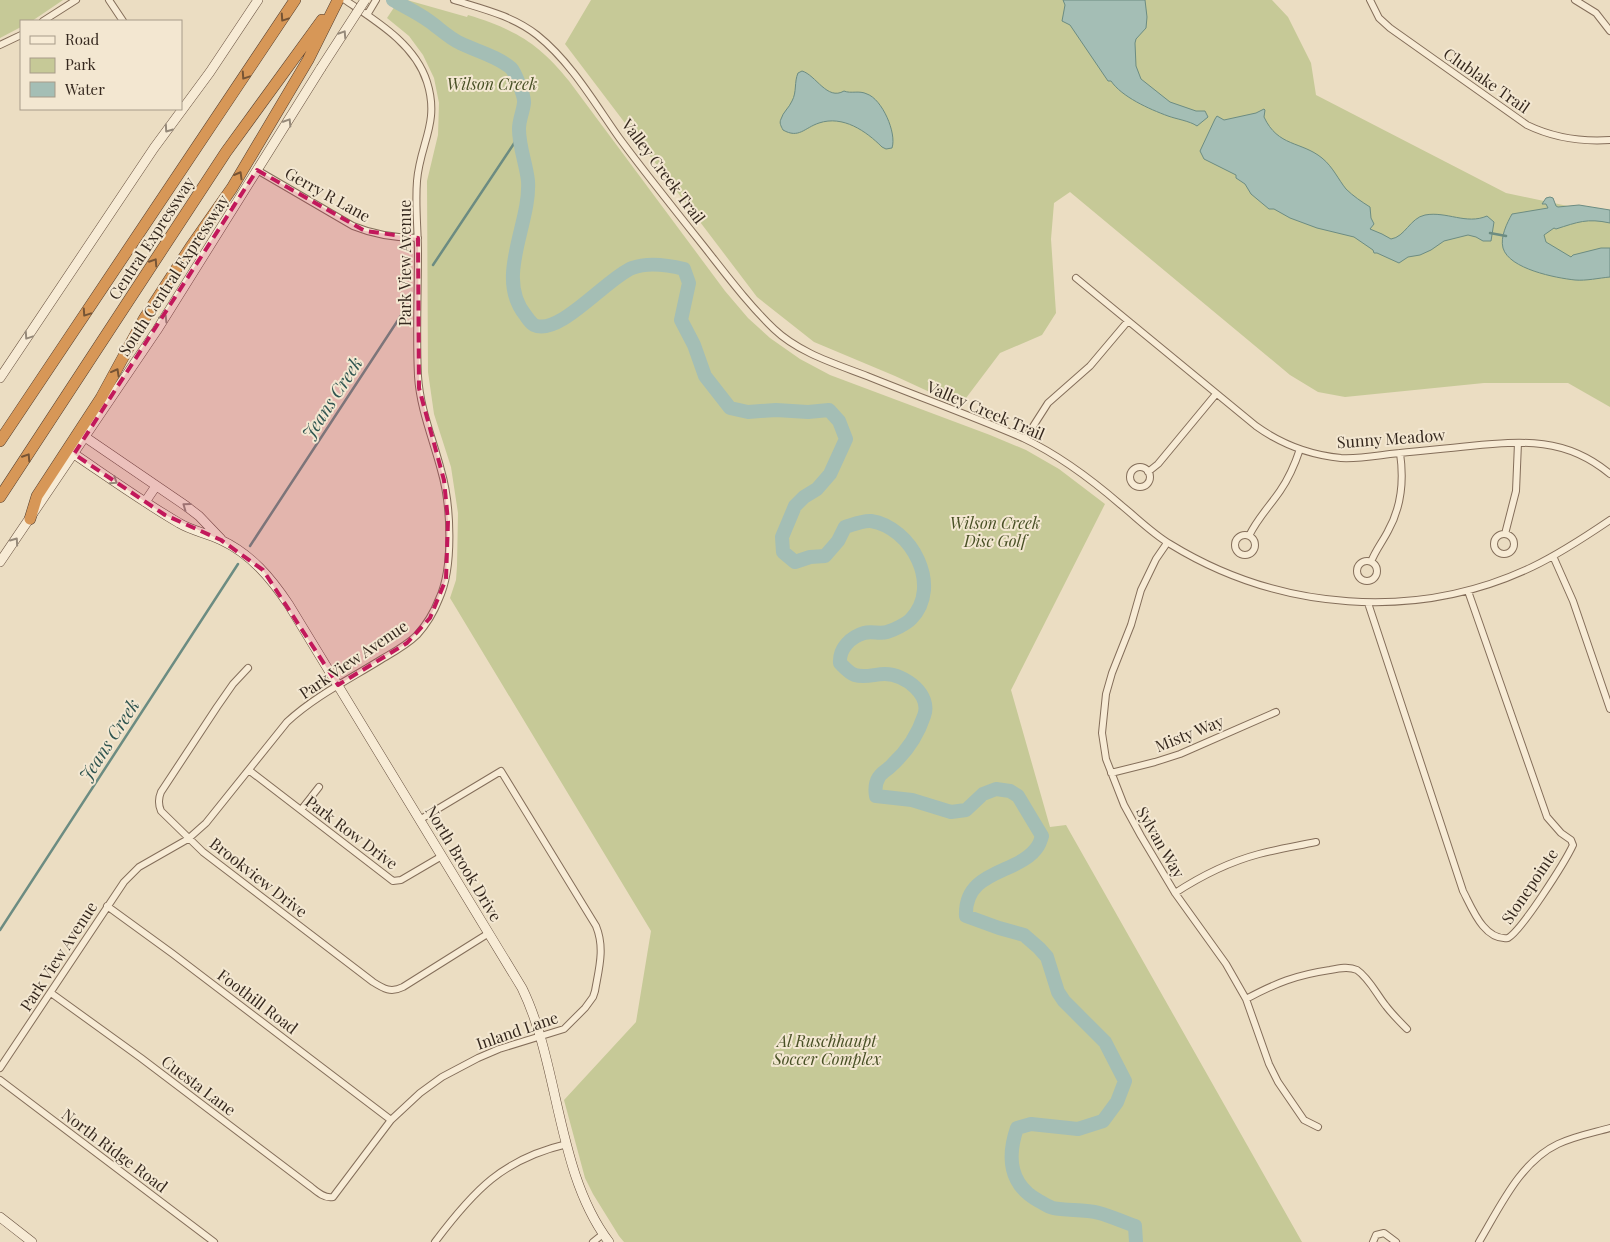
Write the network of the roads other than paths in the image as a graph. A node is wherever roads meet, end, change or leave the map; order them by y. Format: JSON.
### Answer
{"nodes":[{"id":1,"x":76,"y":0,"type":"edge"},
{"id":2,"x":109,"y":0,"type":"edge"},
{"id":3,"x":258,"y":0,"type":"edge"},
{"id":4,"x":295,"y":0,"type":"edge"},
{"id":5,"x":337,"y":0,"type":"edge"},
{"id":6,"x":345,"y":0,"type":"edge"},
{"id":7,"x":454,"y":0,"type":"edge"},
{"id":8,"x":1370,"y":0,"type":"edge"},
{"id":9,"x":1574,"y":0,"type":"edge"},
{"id":10,"x":372,"y":1,"type":"edge"},
{"id":11,"x":367,"y":15,"type":"junction"},
{"id":12,"x":45,"y":20,"type":"edge"},
{"id":13,"x":122,"y":20,"type":"edge"},
{"id":14,"x":1610,"y":31,"type":"edge"},
{"id":15,"x":20,"y":35,"type":"edge"},
{"id":16,"x":0,"y":45,"type":"edge"},
{"id":17,"x":304,"y":57,"type":"junction"},
{"id":18,"x":183,"y":103,"type":"edge"},
{"id":19,"x":178,"y":110,"type":"edge"},
{"id":20,"x":1610,"y":140,"type":"edge"},
{"id":21,"x":258,"y":170,"type":"junction"},
{"id":22,"x":418,"y":238,"type":"junction"},
{"id":23,"x":1076,"y":278,"type":"dead end"},
{"id":24,"x":1128,"y":321,"type":"junction"},
{"id":25,"x":0,"y":378,"type":"edge"},
{"id":26,"x":1216,"y":394,"type":"junction"},
{"id":27,"x":85,"y":437,"type":"junction"},
{"id":28,"x":1025,"y":440,"type":"junction"},
{"id":29,"x":0,"y":441,"type":"edge"},
{"id":30,"x":1518,"y":443,"type":"junction"},
{"id":31,"x":1300,"y":449,"type":"junction"},
{"id":32,"x":1400,"y":453,"type":"junction"},
{"id":33,"x":74,"y":454,"type":"junction"},
{"id":34,"x":1148,"y":472,"type":"dead end"},
{"id":35,"x":1610,"y":474,"type":"edge"},
{"id":36,"x":156,"y":486,"type":"junction"},
{"id":37,"x":0,"y":498,"type":"edge"},
{"id":38,"x":145,"y":502,"type":"junction"},
{"id":39,"x":30,"y":519,"type":"junction"},
{"id":40,"x":1610,"y":520,"type":"edge"},
{"id":41,"x":1505,"y":534,"type":"dead end"},
{"id":42,"x":1249,"y":536,"type":"dead end"},
{"id":43,"x":221,"y":540,"type":"junction"},
{"id":44,"x":1167,"y":543,"type":"junction"},
{"id":45,"x":1553,"y":556,"type":"junction"},
{"id":46,"x":0,"y":562,"type":"edge"},
{"id":47,"x":1371,"y":562,"type":"dead end"},
{"id":48,"x":1468,"y":591,"type":"junction"},
{"id":49,"x":1368,"y":603,"type":"junction"},
{"id":50,"x":248,"y":668,"type":"dead end"},
{"id":51,"x":338,"y":685,"type":"junction"},
{"id":52,"x":1610,"y":709,"type":"edge"},
{"id":53,"x":1276,"y":712,"type":"dead end"},
{"id":54,"x":250,"y":771,"type":"junction"},
{"id":55,"x":1110,"y":773,"type":"junction"},
{"id":56,"x":319,"y":787,"type":"dead end"},
{"id":57,"x":301,"y":810,"type":"junction"},
{"id":58,"x":421,"y":820,"type":"junction"},
{"id":59,"x":188,"y":839,"type":"junction"},
{"id":60,"x":1316,"y":842,"type":"dead end"},
{"id":61,"x":442,"y":856,"type":"junction"},
{"id":62,"x":1175,"y":893,"type":"junction"},
{"id":63,"x":107,"y":906,"type":"junction"},
{"id":64,"x":490,"y":933,"type":"junction"},
{"id":65,"x":51,"y":993,"type":"junction"},
{"id":66,"x":1246,"y":998,"type":"junction"},
{"id":67,"x":1407,"y":1029,"type":"dead end"},
{"id":68,"x":540,"y":1036,"type":"junction"},
{"id":69,"x":0,"y":1068,"type":"edge"},
{"id":70,"x":0,"y":1080,"type":"edge"},
{"id":71,"x":391,"y":1120,"type":"junction"},
{"id":72,"x":1318,"y":1127,"type":"dead end"},
{"id":73,"x":1610,"y":1128,"type":"edge"},
{"id":74,"x":567,"y":1144,"type":"junction"},
{"id":75,"x":330,"y":1198,"type":"joint"},
{"id":76,"x":0,"y":1217,"type":"edge"},
{"id":77,"x":606,"y":1238,"type":"edge"},
{"id":78,"x":32,"y":1242,"type":"edge"},
{"id":79,"x":214,"y":1242,"type":"edge"},
{"id":80,"x":436,"y":1242,"type":"edge"},
{"id":81,"x":592,"y":1242,"type":"edge"},
{"id":82,"x":1373,"y":1242,"type":"edge"},
{"id":83,"x":1396,"y":1242,"type":"edge"},
{"id":84,"x":1479,"y":1242,"type":"edge"}],
"edges":[{"from":1,"to":12,"type":"street"},
{"from":2,"to":13,"type":"street"},
{"from":3,"to":18,"type":"street"},
{"from":4,"to":29,"type":"highway","name":"Central Expressway","one_way":true},
{"from":5,"to":17,"type":"highway"},
{"from":6,"to":11,"type":"street","name":"Park View Avenue"},
{"from":7,"to":28,"type":"street","name":"Valley Creek Trail"},
{"from":8,"to":20,"type":"street","name":"Clublake Trail"},
{"from":9,"to":14,"type":"street"},
{"from":10,"to":11,"type":"street"},
{"from":21,"to":10,"type":"street","name":"South Central Expressway","one_way":true,"bridge":true},
{"from":11,"to":22,"type":"street","name":"Park View Avenue"},
{"from":15,"to":16,"type":"street"},
{"from":37,"to":17,"type":"highway","name":"Central Expressway","one_way":true},
{"from":39,"to":17,"type":"highway","one_way":true},
{"from":19,"to":25,"type":"street","one_way":true},
{"from":21,"to":22,"type":"street","name":"Gerry R Lane"},
{"from":27,"to":21,"type":"street","name":"South Central Expressway","one_way":true},
{"from":22,"to":51,"type":"street","name":"Park View Avenue"},
{"from":23,"to":24,"type":"street","name":"Sunny Meadow"},
{"from":24,"to":26,"type":"street","name":"Sunny Meadow"},
{"from":24,"to":28,"type":"street"},
{"from":26,"to":31,"type":"street","name":"Sunny Meadow"},
{"from":26,"to":34,"type":"street"},
{"from":27,"to":33,"type":"street","name":"South Central Expressway"},
{"from":27,"to":36,"type":"street","name":"North Brook Drive"},
{"from":28,"to":44,"type":"street","name":"Valley Creek Trail"},
{"from":30,"to":32,"type":"street","name":"Sunny Meadow"},
{"from":30,"to":35,"type":"street","name":"Sunny Meadow"},
{"from":30,"to":41,"type":"street"},
{"from":31,"to":32,"type":"street","name":"Sunny Meadow"},
{"from":31,"to":42,"type":"street"},
{"from":32,"to":47,"type":"street"},
{"from":33,"to":38,"type":"street","name":"North Brook Drive","one_way":true},
{"from":33,"to":39,"type":"street","name":"South Central Expressway"},
{"from":36,"to":38,"type":"street"},
{"from":43,"to":36,"type":"street","name":"North Brook Drive","one_way":true},
{"from":38,"to":43,"type":"street","name":"North Brook Drive"},
{"from":46,"to":39,"type":"street","name":"South Central Expressway","one_way":true},
{"from":40,"to":45,"type":"street","name":"Valley Creek Trail"},
{"from":43,"to":51,"type":"street","name":"North Brook Drive"},
{"from":44,"to":49,"type":"street","name":"Valley Creek Trail"},
{"from":44,"to":55,"type":"street","name":"Sylvan Way"},
{"from":45,"to":48,"type":"street","name":"Valley Creek Trail"},
{"from":45,"to":52,"type":"street"},
{"from":48,"to":49,"type":"street","name":"Valley Creek Trail"},
{"from":48,"to":49,"type":"street","name":"Stonepointe"},
{"from":50,"to":59,"type":"street","name":"Brookview Drive"},
{"from":51,"to":54,"type":"street","name":"Park View Avenue"},
{"from":51,"to":58,"type":"street","name":"North Brook Drive"},
{"from":53,"to":55,"type":"street","name":"Misty Way"},
{"from":54,"to":57,"type":"street","name":"Park Row Drive"},
{"from":54,"to":59,"type":"street","name":"Park View Avenue"},
{"from":55,"to":62,"type":"street","name":"Sylvan Way"},
{"from":56,"to":57,"type":"street"},
{"from":57,"to":61,"type":"street","name":"Park Row Drive"},
{"from":58,"to":61,"type":"street","name":"North Brook Drive"},
{"from":58,"to":68,"type":"street","name":"Inland Lane"},
{"from":59,"to":63,"type":"street","name":"Park View Avenue"},
{"from":59,"to":64,"type":"street","name":"Brookview Drive"},
{"from":60,"to":62,"type":"street"},
{"from":61,"to":64,"type":"street","name":"North Brook Drive"},
{"from":62,"to":66,"type":"street","name":"Sylvan Way"},
{"from":63,"to":65,"type":"street","name":"Park View Avenue"},
{"from":63,"to":71,"type":"street","name":"Foothill Road"},
{"from":64,"to":68,"type":"street","name":"North Brook Drive"},
{"from":65,"to":69,"type":"street","name":"Park View Avenue"},
{"from":65,"to":75,"type":"street","name":"Cuesta Lane"},
{"from":66,"to":67,"type":"street"},
{"from":66,"to":72,"type":"street","name":"Sylvan Way"},
{"from":68,"to":71,"type":"street","name":"Inland Lane"},
{"from":68,"to":74,"type":"street","name":"North Brook Drive"},
{"from":70,"to":79,"type":"street","name":"North Ridge Road"},
{"from":71,"to":75,"type":"street","name":"Inland Lane"},
{"from":73,"to":84,"type":"street"},
{"from":74,"to":77,"type":"street","name":"North Brook Drive"},
{"from":74,"to":80,"type":"street"},
{"from":76,"to":78,"type":"street"},
{"from":77,"to":81,"type":"street"},
{"from":82,"to":83,"type":"street"}]}
